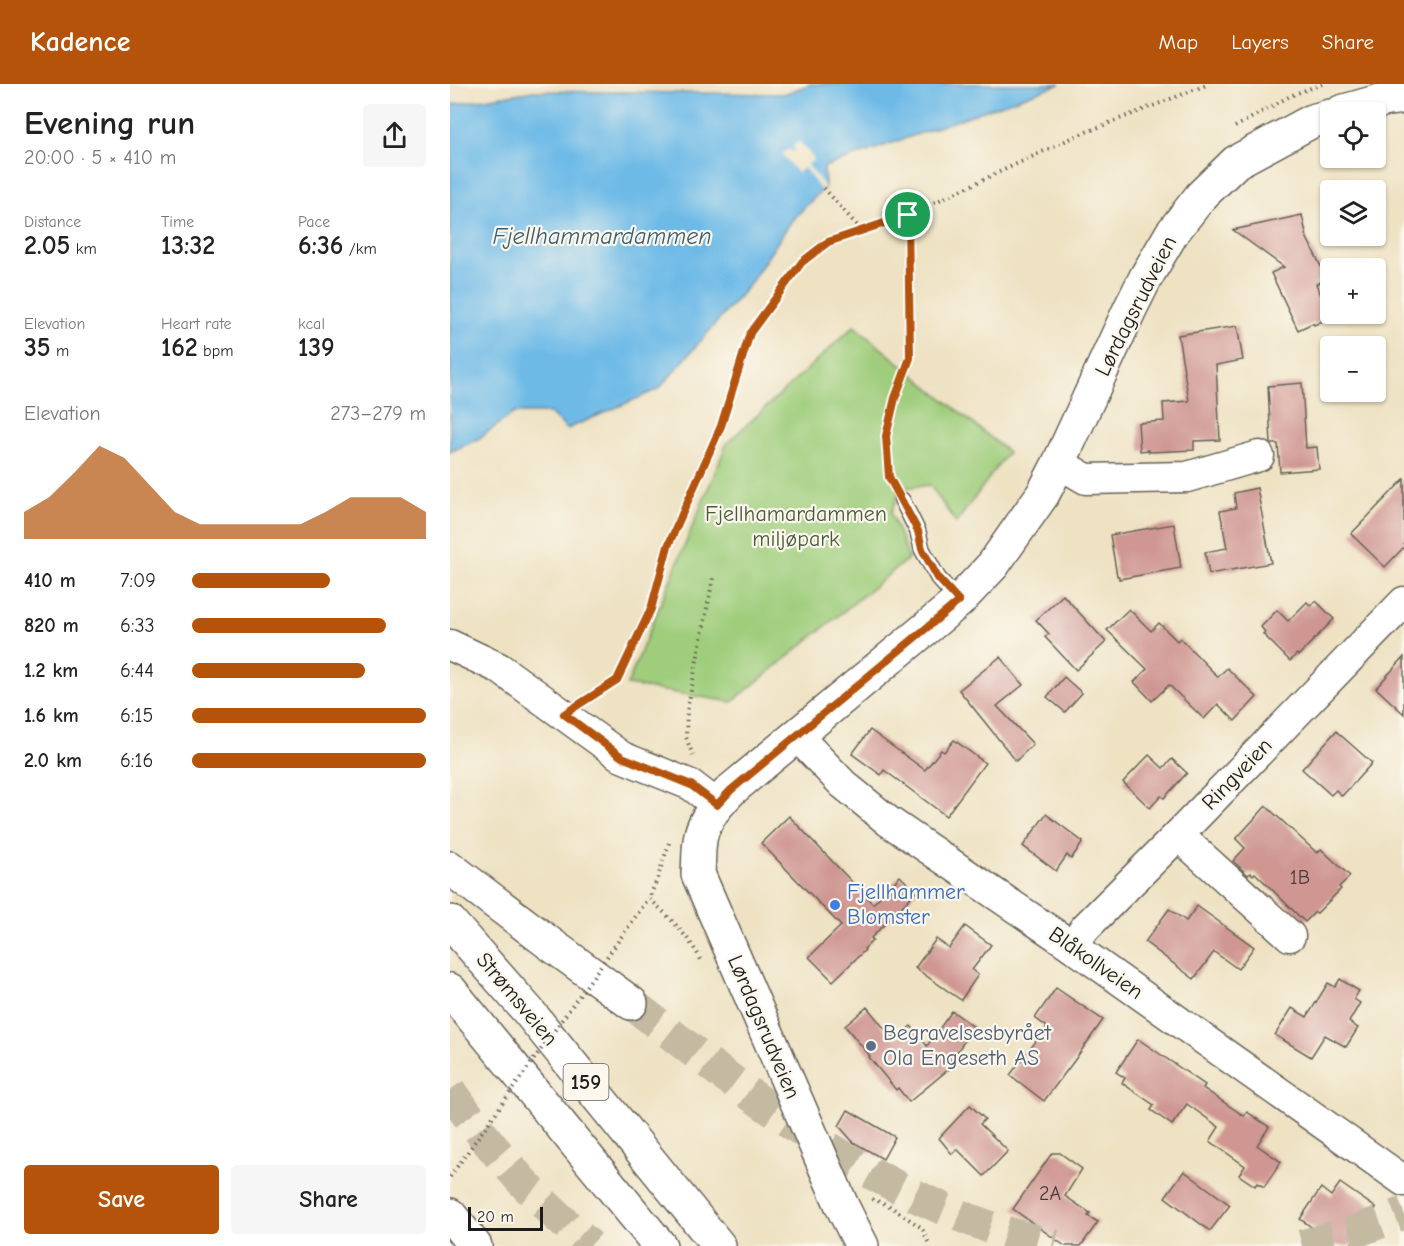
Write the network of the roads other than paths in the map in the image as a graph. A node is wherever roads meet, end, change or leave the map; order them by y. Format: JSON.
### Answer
{"nodes":[{"id":1,"x":1404,"y":97,"type":"edge"},
{"id":2,"x":1376,"y":102,"type":"edge"},
{"id":3,"x":1320,"y":119,"type":"edge"},
{"id":4,"x":1259,"y":456,"type":"dead end"},
{"id":5,"x":1059,"y":463,"type":"junction"},
{"id":6,"x":902,"y":500,"type":"road end"},
{"id":7,"x":959,"y":601,"type":"junction"},
{"id":8,"x":1404,"y":602,"type":"edge"},
{"id":9,"x":450,"y":645,"type":"edge"},
{"id":10,"x":797,"y":735,"type":"junction"},
{"id":11,"x":717,"y":805,"type":"junction"},
{"id":12,"x":1178,"y":835,"type":"junction"},
{"id":13,"x":450,"y":868,"type":"edge"},
{"id":14,"x":450,"y":922,"type":"edge"},
{"id":15,"x":1290,"y":936,"type":"dead end"},
{"id":16,"x":1072,"y":946,"type":"junction"},
{"id":17,"x":450,"y":990,"type":"edge"},
{"id":18,"x":631,"y":1003,"type":"tunnel mouth"},
{"id":19,"x":1404,"y":1181,"type":"edge"},
{"id":20,"x":450,"y":1215,"type":"edge"},
{"id":21,"x":475,"y":1246,"type":"edge"},
{"id":22,"x":660,"y":1246,"type":"edge"},
{"id":23,"x":719,"y":1246,"type":"edge"},
{"id":24,"x":862,"y":1246,"type":"edge"}],
"edges":[{"from":1,"to":2,"type":"main road"},
{"from":3,"to":5,"type":"main road","name":"Lørdagsrudveien"},
{"from":4,"to":5,"type":"street"},
{"from":5,"to":7,"type":"main road","name":"Lørdagsrudveien"},
{"from":6,"to":7,"type":"lane"},
{"from":7,"to":10,"type":"main road","name":"Lørdagsrudveien"},
{"from":8,"to":12,"type":"street","name":"Ringveien"},
{"from":9,"to":11,"type":"street"},
{"from":10,"to":11,"type":"main road","name":"Lørdagsrudveien"},
{"from":10,"to":16,"type":"street","name":"Blåkollveien"},
{"from":11,"to":24,"type":"main road","name":"Lørdagsrudveien"},
{"from":12,"to":15,"type":"street"},
{"from":12,"to":16,"type":"street","name":"Ringveien"},
{"from":13,"to":18,"type":"main road"},
{"from":14,"to":23,"type":"main road","name":"Strømsveien","number":"159"},
{"from":16,"to":19,"type":"street","name":"Blåkollveien"},
{"from":17,"to":22,"type":"main road","name":"Strømsveien","number":"159"},
{"from":20,"to":21,"type":"main road"}]}
